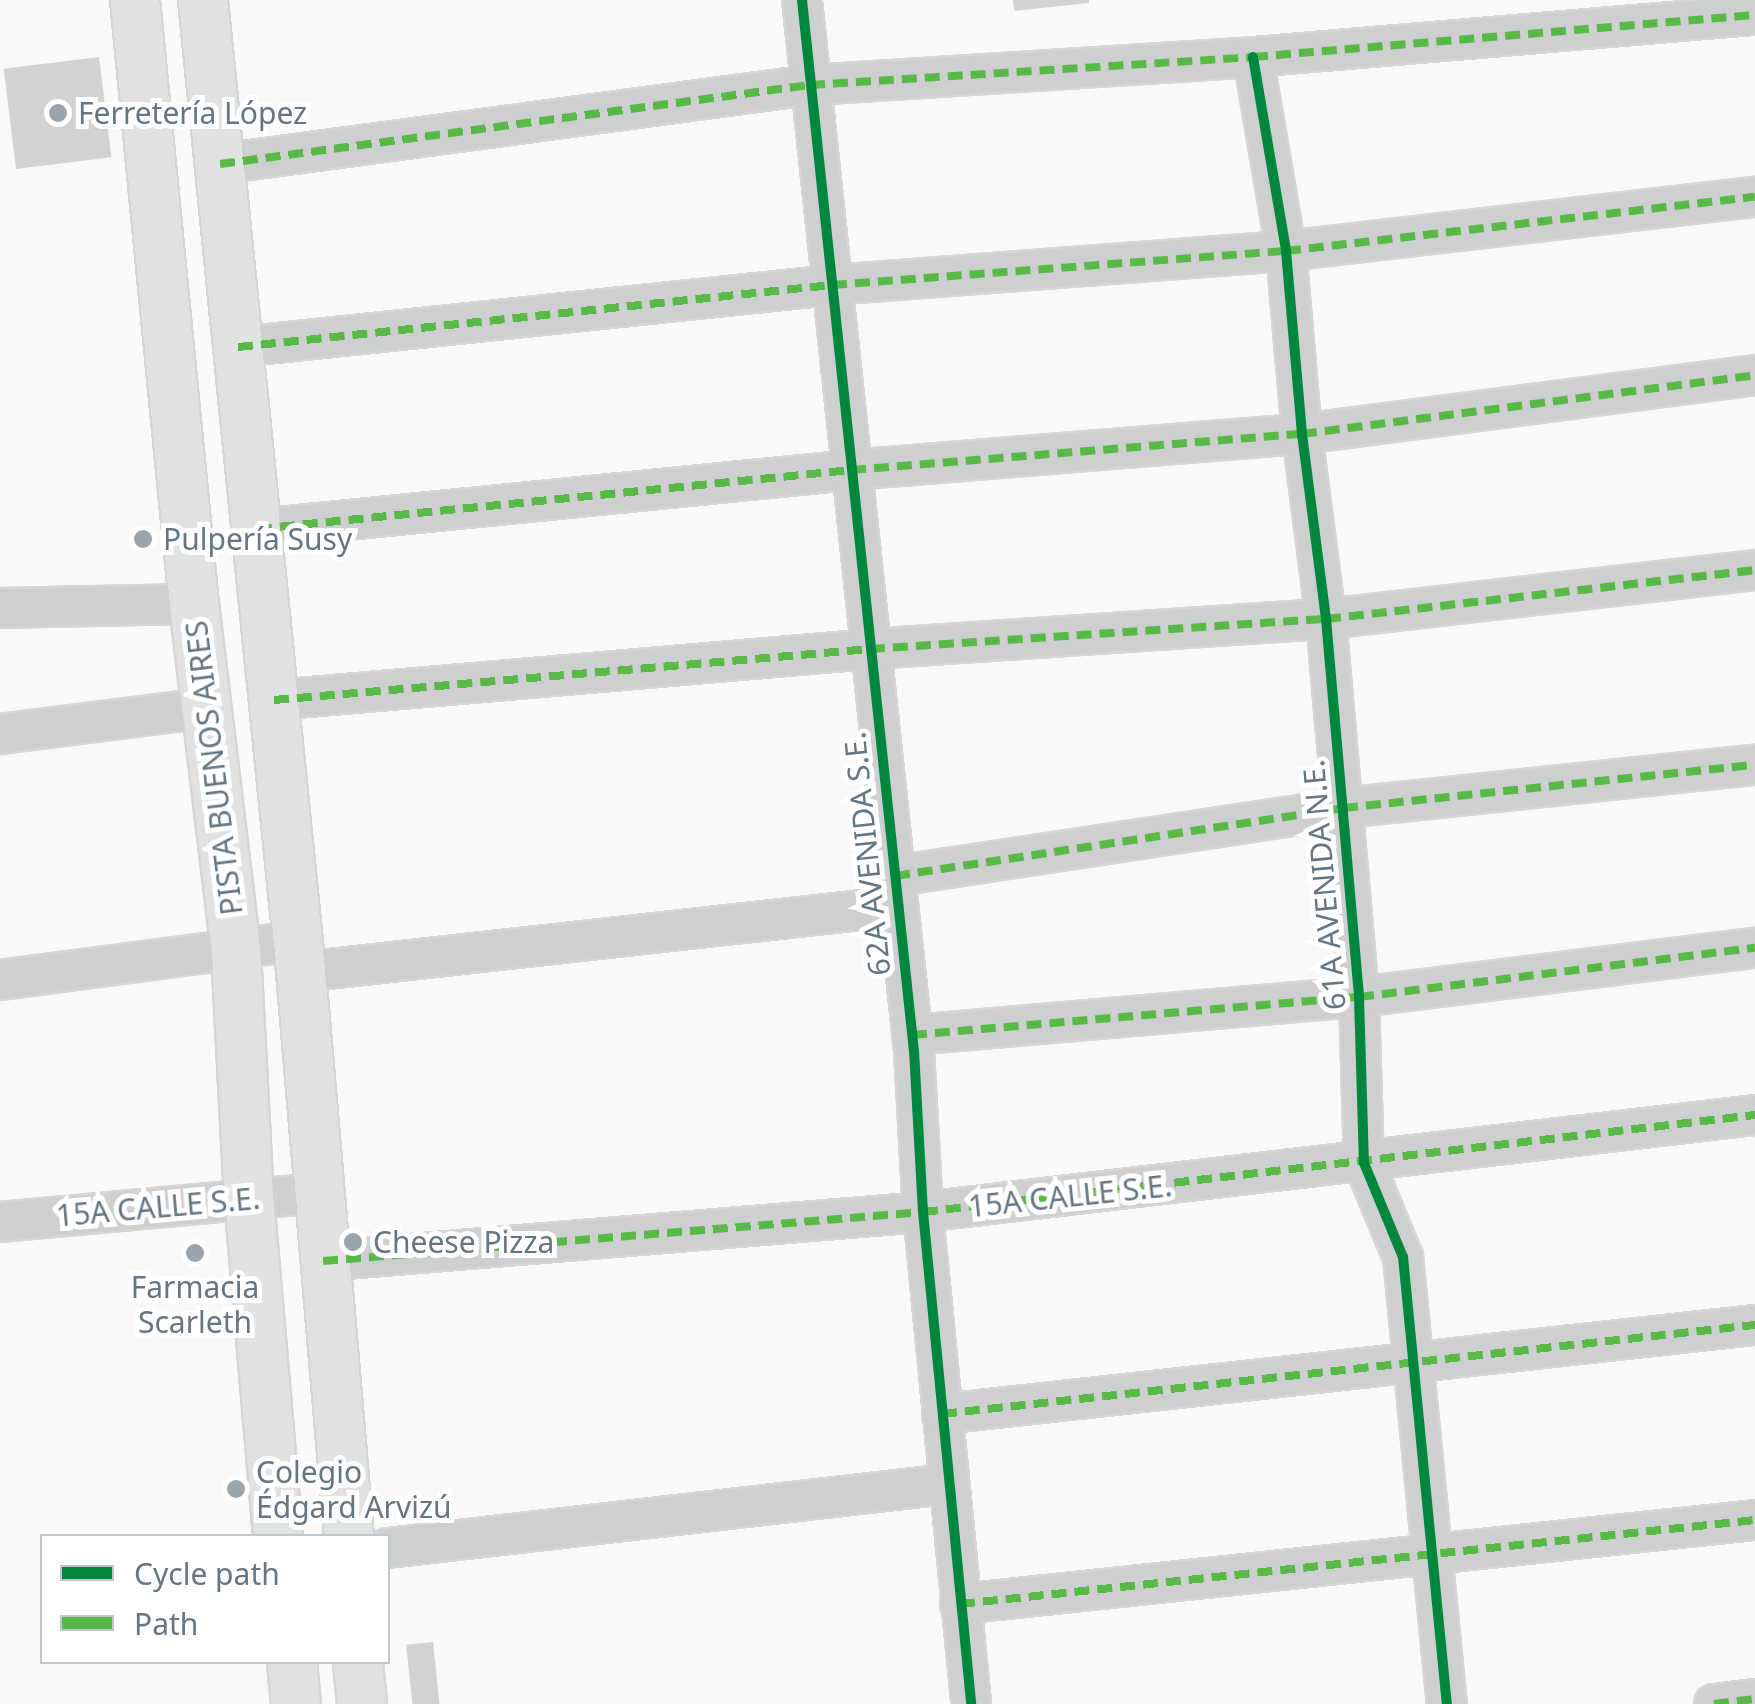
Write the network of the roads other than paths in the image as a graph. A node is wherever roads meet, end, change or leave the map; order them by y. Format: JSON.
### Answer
{"nodes":[{"id":1,"x":135,"y":0,"type":"edge"},
{"id":2,"x":203,"y":0,"type":"edge"},
{"id":3,"x":802,"y":0,"type":"edge"},
{"id":4,"x":1752,"y":20,"type":"edge"},
{"id":5,"x":1253,"y":57,"type":"junction"},
{"id":6,"x":810,"y":85,"type":"junction"},
{"id":7,"x":220,"y":164,"type":"junction"},
{"id":8,"x":1755,"y":196,"type":"edge"},
{"id":9,"x":1286,"y":250,"type":"junction"},
{"id":10,"x":832,"y":285,"type":"junction"},
{"id":11,"x":238,"y":347,"type":"junction"},
{"id":12,"x":1755,"y":375,"type":"edge"},
{"id":13,"x":1302,"y":434,"type":"junction"},
{"id":14,"x":851,"y":470,"type":"junction"},
{"id":15,"x":257,"y":529,"type":"junction"},
{"id":16,"x":1755,"y":570,"type":"edge"},
{"id":17,"x":194,"y":604,"type":"junction"},
{"id":18,"x":0,"y":608,"type":"edge"},
{"id":19,"x":1326,"y":619,"type":"junction"},
{"id":20,"x":870,"y":649,"type":"junction"},
{"id":21,"x":274,"y":700,"type":"junction"},
{"id":22,"x":206,"y":708,"type":"junction"},
{"id":23,"x":0,"y":734,"type":"edge"},
{"id":24,"x":1755,"y":765,"type":"edge"},
{"id":25,"x":1344,"y":808,"type":"junction"},
{"id":26,"x":896,"y":891,"type":"junction"},
{"id":27,"x":1755,"y":948,"type":"edge"},
{"id":28,"x":236,"y":951,"type":"junction"},
{"id":29,"x":300,"y":957,"type":"junction"},
{"id":30,"x":0,"y":980,"type":"edge"},
{"id":31,"x":1359,"y":997,"type":"junction"},
{"id":32,"x":912,"y":1035,"type":"junction"},
{"id":33,"x":1755,"y":1115,"type":"edge"},
{"id":34,"x":1364,"y":1163,"type":"junction"},
{"id":35,"x":316,"y":1193,"type":"junction"},
{"id":36,"x":249,"y":1198,"type":"junction"},
{"id":37,"x":922,"y":1212,"type":"junction"},
{"id":38,"x":0,"y":1222,"type":"edge"},
{"id":39,"x":323,"y":1261,"type":"junction"},
{"id":40,"x":1755,"y":1326,"type":"edge"},
{"id":41,"x":1414,"y":1360,"type":"junction"},
{"id":42,"x":942,"y":1414,"type":"junction"},
{"id":43,"x":948,"y":1484,"type":"junction"},
{"id":44,"x":1755,"y":1520,"type":"edge"},
{"id":45,"x":278,"y":1534,"type":"edge"},
{"id":46,"x":349,"y":1534,"type":"edge"},
{"id":47,"x":390,"y":1548,"type":"edge"},
{"id":48,"x":1432,"y":1553,"type":"junction"},
{"id":49,"x":960,"y":1604,"type":"junction"},
{"id":50,"x":292,"y":1664,"type":"edge"},
{"id":51,"x":358,"y":1664,"type":"edge"},
{"id":52,"x":1755,"y":1699,"type":"edge"},
{"id":53,"x":296,"y":1704,"type":"edge"},
{"id":54,"x":362,"y":1704,"type":"edge"},
{"id":55,"x":970,"y":1704,"type":"edge"},
{"id":56,"x":1448,"y":1704,"type":"edge"},
{"id":57,"x":1714,"y":1704,"type":"edge"}],
"edges":[{"from":1,"to":17,"type":"main road","name":"PISTA BUENOS AIRES"},
{"from":2,"to":7,"type":"main road"},
{"from":3,"to":6,"type":"street","name":"62A AVENIDA S.E."},
{"from":4,"to":5,"type":"street"},
{"from":5,"to":6,"type":"street"},
{"from":5,"to":9,"type":"street","name":"61A AVENIDA N.E."},
{"from":6,"to":7,"type":"street"},
{"from":6,"to":10,"type":"street","name":"62A AVENIDA S.E."},
{"from":7,"to":11,"type":"main road"},
{"from":8,"to":9,"type":"street"},
{"from":9,"to":10,"type":"street"},
{"from":9,"to":13,"type":"street","name":"61A AVENIDA N.E."},
{"from":10,"to":11,"type":"street"},
{"from":10,"to":14,"type":"street","name":"62A AVENIDA S.E."},
{"from":11,"to":15,"type":"main road"},
{"from":12,"to":13,"type":"street"},
{"from":13,"to":14,"type":"street"},
{"from":13,"to":19,"type":"street","name":"61A AVENIDA N.E."},
{"from":14,"to":15,"type":"street"},
{"from":14,"to":20,"type":"street","name":"62A AVENIDA S.E."},
{"from":15,"to":21,"type":"main road"},
{"from":16,"to":19,"type":"street"},
{"from":17,"to":18,"type":"street"},
{"from":17,"to":22,"type":"main road","name":"PISTA BUENOS AIRES"},
{"from":19,"to":20,"type":"street"},
{"from":19,"to":25,"type":"street","name":"61A AVENIDA N.E."},
{"from":20,"to":21,"type":"street"},
{"from":20,"to":26,"type":"street","name":"62A AVENIDA S.E."},
{"from":21,"to":29,"type":"main road"},
{"from":22,"to":23,"type":"street"},
{"from":22,"to":28,"type":"main road","name":"PISTA BUENOS AIRES"},
{"from":24,"to":25,"type":"street"},
{"from":25,"to":26,"type":"street"},
{"from":25,"to":31,"type":"street","name":"61A AVENIDA N.E."},
{"from":26,"to":29,"type":"street"},
{"from":26,"to":32,"type":"street","name":"62A AVENIDA S.E."},
{"from":27,"to":31,"type":"street"},
{"from":28,"to":29,"type":"street"},
{"from":28,"to":30,"type":"street"},
{"from":28,"to":36,"type":"main road","name":"PISTA BUENOS AIRES"},
{"from":29,"to":35,"type":"main road"},
{"from":31,"to":32,"type":"street"},
{"from":31,"to":34,"type":"street","name":"61A AVENIDA N.E."},
{"from":32,"to":37,"type":"street","name":"62A AVENIDA S.E."},
{"from":33,"to":34,"type":"street","name":"15A CALLE S.E."},
{"from":34,"to":37,"type":"street","name":"15A CALLE S.E."},
{"from":34,"to":41,"type":"street","name":"61A AVENIDA N.E."},
{"from":35,"to":36,"type":"street","name":"15A CALLE S.E."},
{"from":35,"to":39,"type":"main road"},
{"from":36,"to":38,"type":"street","name":"15A CALLE S.E."},
{"from":36,"to":45,"type":"main road","name":"PISTA BUENOS AIRES"},
{"from":37,"to":39,"type":"street","name":"15A CALLE S.E."},
{"from":37,"to":42,"type":"street","name":"62A AVENIDA S.E."},
{"from":39,"to":46,"type":"main road"},
{"from":40,"to":41,"type":"street"},
{"from":41,"to":42,"type":"street"},
{"from":41,"to":48,"type":"street","name":"61A AVENIDA N.E."},
{"from":42,"to":43,"type":"street","name":"62A AVENIDA S.E."},
{"from":43,"to":47,"type":"street"},
{"from":43,"to":49,"type":"street","name":"62A AVENIDA S.E."},
{"from":44,"to":48,"type":"street"},
{"from":48,"to":49,"type":"street"},
{"from":48,"to":56,"type":"street","name":"61A AVENIDA N.E."},
{"from":49,"to":55,"type":"street","name":"62A AVENIDA S.E."},
{"from":50,"to":53,"type":"main road"},
{"from":51,"to":54,"type":"main road"},
{"from":52,"to":57,"type":"street"}]}
